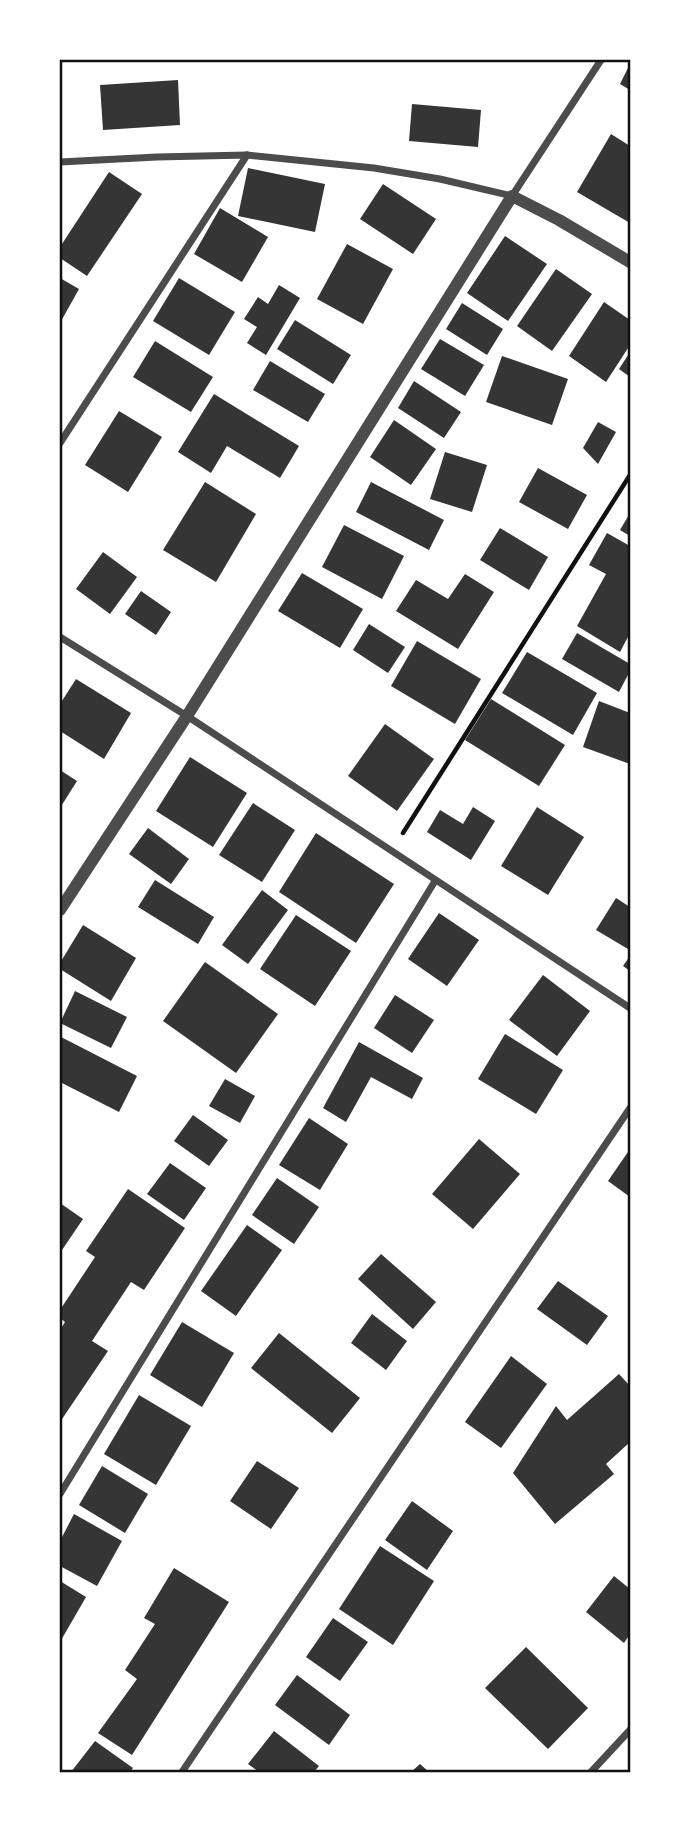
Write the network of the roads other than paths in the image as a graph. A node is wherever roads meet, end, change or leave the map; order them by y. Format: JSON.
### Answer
{"nodes":[{"id":1,"x":601,"y":60,"type":"edge"},
{"id":2,"x":247,"y":155,"type":"junction"},
{"id":3,"x":60,"y":162,"type":"edge"},
{"id":4,"x":512,"y":196,"type":"junction"},
{"id":5,"x":631,"y":262,"type":"edge"},
{"id":6,"x":60,"y":443,"type":"edge"},
{"id":7,"x":60,"y":637,"type":"edge"},
{"id":8,"x":187,"y":716,"type":"junction"},
{"id":9,"x":435,"y":881,"type":"junction"},
{"id":10,"x":60,"y":910,"type":"edge"},
{"id":11,"x":631,"y":1008,"type":"edge"},
{"id":12,"x":631,"y":1108,"type":"edge"},
{"id":13,"x":60,"y":1494,"type":"edge"},
{"id":14,"x":631,"y":1730,"type":"edge"},
{"id":15,"x":181,"y":1773,"type":"edge"},
{"id":16,"x":591,"y":1773,"type":"edge"}],
"edges":[{"from":1,"to":4,"type":"street"},
{"from":2,"to":3,"type":"street"},
{"from":2,"to":4,"type":"street"},
{"from":2,"to":6,"type":"street"},
{"from":4,"to":5,"type":"street"},
{"from":4,"to":8,"type":"street"},
{"from":7,"to":8,"type":"street"},
{"from":8,"to":9,"type":"street"},
{"from":8,"to":10,"type":"street"},
{"from":9,"to":11,"type":"street"},
{"from":9,"to":13,"type":"street"},
{"from":12,"to":15,"type":"street"},
{"from":14,"to":16,"type":"street"}]}
